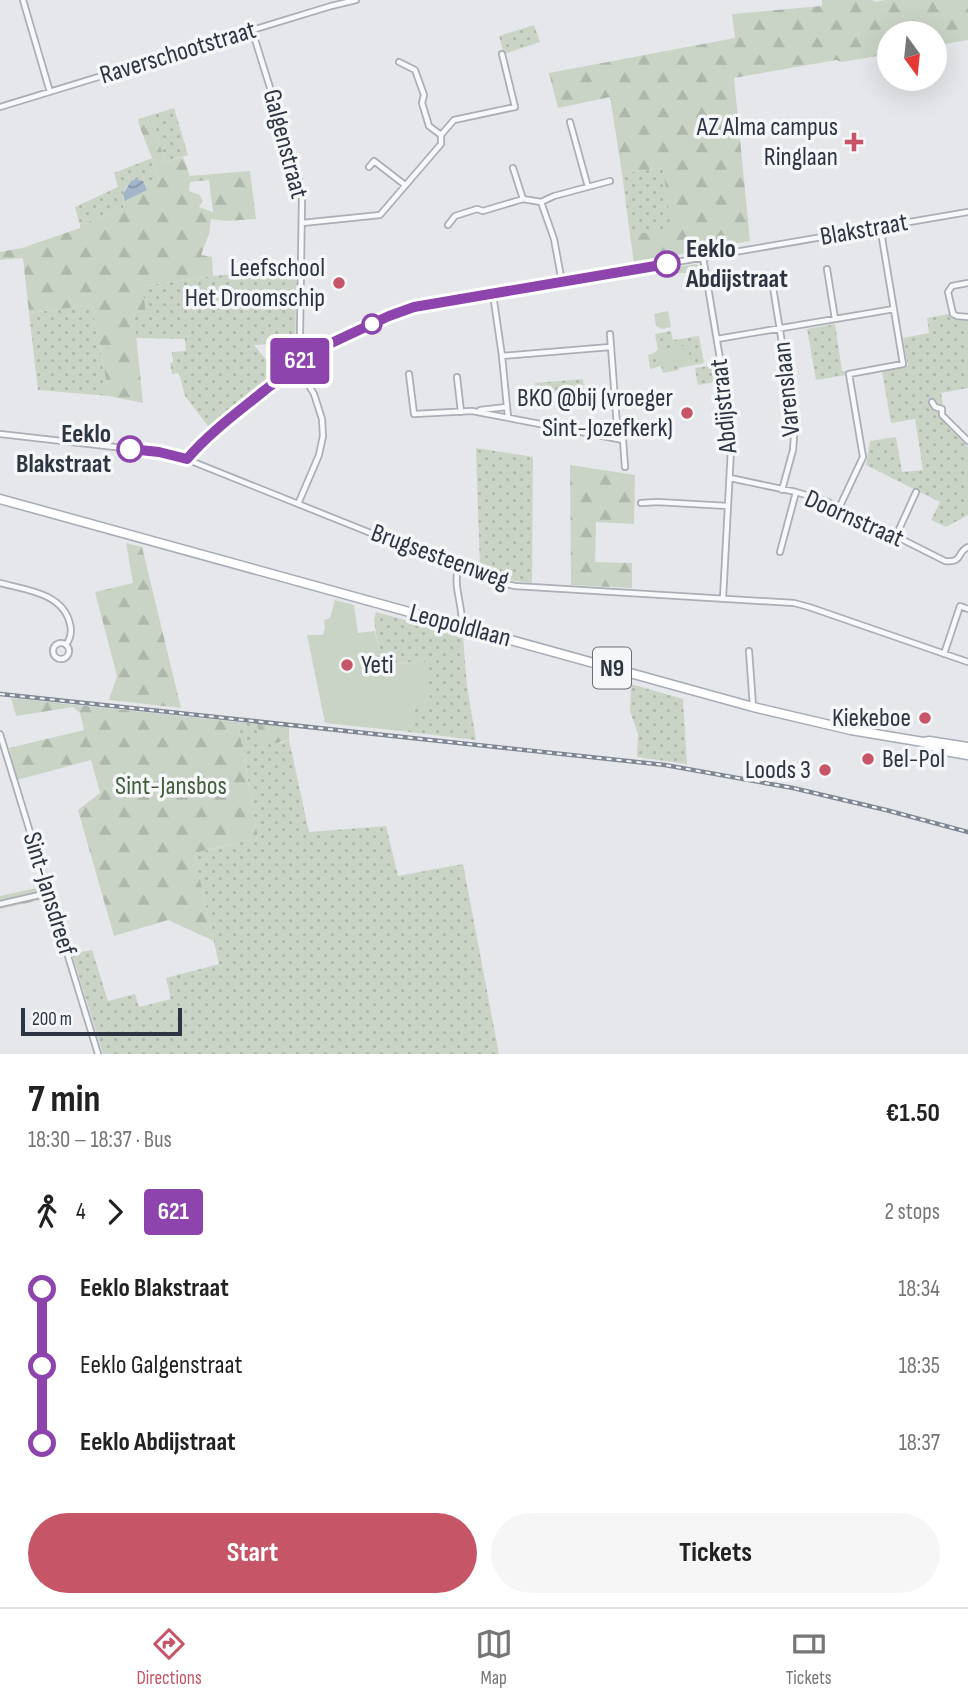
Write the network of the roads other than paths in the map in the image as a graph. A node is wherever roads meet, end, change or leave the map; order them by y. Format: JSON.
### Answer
{"nodes":[{"id":1,"x":23,"y":0,"type":"edge"},
{"id":2,"x":356,"y":0,"type":"edge"},
{"id":3,"x":252,"y":30,"type":"junction"},
{"id":4,"x":502,"y":54,"type":"dead end"},
{"id":5,"x":399,"y":62,"type":"dead end"},
{"id":6,"x":50,"y":92,"type":"junction"},
{"id":7,"x":0,"y":107,"type":"edge"},
{"id":8,"x":570,"y":122,"type":"dead end"},
{"id":9,"x":441,"y":135,"type":"junction"},
{"id":10,"x":369,"y":167,"type":"dead end"},
{"id":11,"x":513,"y":168,"type":"dead end"},
{"id":12,"x":610,"y":181,"type":"dead end"},
{"id":13,"x":405,"y":185,"type":"junction"},
{"id":14,"x":588,"y":187,"type":"junction"},
{"id":15,"x":523,"y":199,"type":"junction"},
{"id":16,"x":541,"y":202,"type":"junction"},
{"id":17,"x":968,"y":212,"type":"edge"},
{"id":18,"x":302,"y":223,"type":"junction"},
{"id":19,"x":449,"y":225,"type":"dead end"},
{"id":20,"x":888,"y":226,"type":"junction"},
{"id":21,"x":873,"y":229,"type":"junction"},
{"id":22,"x":882,"y":238,"type":"junction"},
{"id":23,"x":703,"y":257,"type":"junction"},
{"id":24,"x":827,"y":269,"type":"dead end"},
{"id":25,"x":772,"y":281,"type":"dead end"},
{"id":26,"x":562,"y":282,"type":"junction"},
{"id":27,"x":968,"y":283,"type":"edge"},
{"id":28,"x":493,"y":294,"type":"junction"},
{"id":29,"x":894,"y":309,"type":"junction"},
{"id":30,"x":968,"y":317,"type":"edge"},
{"id":31,"x":835,"y":319,"type":"junction"},
{"id":32,"x":780,"y":329,"type":"junction"},
{"id":33,"x":610,"y":334,"type":"dead end"},
{"id":34,"x":717,"y":339,"type":"junction"},
{"id":35,"x":302,"y":344,"type":"junction"},
{"id":36,"x":610,"y":347,"type":"junction"},
{"id":37,"x":313,"y":350,"type":"junction"},
{"id":38,"x":502,"y":356,"type":"junction"},
{"id":39,"x":301,"y":359,"type":"junction"},
{"id":40,"x":410,"y":374,"type":"dead end"},
{"id":41,"x":457,"y":377,"type":"dead end"},
{"id":42,"x":644,"y":400,"type":"dead end"},
{"id":43,"x":932,"y":402,"type":"dead end"},
{"id":44,"x":615,"y":403,"type":"junction"},
{"id":45,"x":507,"y":407,"type":"junction"},
{"id":46,"x":472,"y":411,"type":"junction"},
{"id":47,"x":461,"y":412,"type":"junction"},
{"id":48,"x":508,"y":417,"type":"junction"},
{"id":49,"x":0,"y":435,"type":"edge"},
{"id":50,"x":618,"y":439,"type":"junction"},
{"id":51,"x":968,"y":441,"type":"edge"},
{"id":52,"x":187,"y":459,"type":"junction"},
{"id":53,"x":625,"y":467,"type":"dead end"},
{"id":54,"x":730,"y":478,"type":"junction"},
{"id":55,"x":782,"y":490,"type":"junction"},
{"id":56,"x":796,"y":492,"type":"junction"},
{"id":57,"x":916,"y":492,"type":"dead end"},
{"id":58,"x":0,"y":499,"type":"edge"},
{"id":59,"x":640,"y":503,"type":"dead end"},
{"id":60,"x":298,"y":504,"type":"junction"},
{"id":61,"x":729,"y":506,"type":"junction"},
{"id":62,"x":839,"y":508,"type":"junction"},
{"id":63,"x":896,"y":536,"type":"junction"},
{"id":64,"x":968,"y":547,"type":"edge"},
{"id":65,"x":780,"y":552,"type":"dead end"},
{"id":66,"x":458,"y":568,"type":"junction"},
{"id":67,"x":0,"y":583,"type":"edge"},
{"id":68,"x":723,"y":598,"type":"junction"},
{"id":69,"x":968,"y":609,"type":"edge"},
{"id":70,"x":462,"y":626,"type":"junction"},
{"id":71,"x":66,"y":645,"type":"dead end"},
{"id":72,"x":749,"y":651,"type":"dead end"},
{"id":73,"x":944,"y":654,"type":"junction"},
{"id":74,"x":968,"y":662,"type":"edge"},
{"id":75,"x":753,"y":707,"type":"junction"},
{"id":76,"x":0,"y":734,"type":"edge"},
{"id":77,"x":923,"y":742,"type":"junction"},
{"id":78,"x":968,"y":747,"type":"edge"},
{"id":79,"x":968,"y":755,"type":"edge"},
{"id":80,"x":48,"y":893,"type":"junction"},
{"id":81,"x":0,"y":904,"type":"edge"},
{"id":82,"x":98,"y":1054,"type":"edge"}],
"edges":[{"from":1,"to":6,"type":"street"},
{"from":2,"to":3,"type":"street","name":"Raverschootstraat"},
{"from":3,"to":6,"type":"street","name":"Raverschootstraat"},
{"from":3,"to":18,"type":"street","name":"Galgenstraat"},
{"from":4,"to":9,"type":"street"},
{"from":5,"to":9,"type":"street"},
{"from":6,"to":7,"type":"street","name":"Raverschootstraat"},
{"from":8,"to":14,"type":"street"},
{"from":9,"to":13,"type":"street"},
{"from":10,"to":13,"type":"street"},
{"from":11,"to":15,"type":"street"},
{"from":12,"to":14,"type":"street"},
{"from":13,"to":18,"type":"street"},
{"from":14,"to":16,"type":"street"},
{"from":15,"to":16,"type":"street"},
{"from":15,"to":19,"type":"street"},
{"from":16,"to":26,"type":"street"},
{"from":17,"to":20,"type":"street","name":"Blakstraat"},
{"from":18,"to":35,"type":"street","name":"Galgenstraat"},
{"from":20,"to":21,"type":"street","name":"Blakstraat"},
{"from":20,"to":22,"type":"street"},
{"from":21,"to":22,"type":"street"},
{"from":21,"to":23,"type":"street","name":"Blakstraat"},
{"from":22,"to":29,"type":"street"},
{"from":23,"to":26,"type":"street","name":"Blakstraat"},
{"from":23,"to":34,"type":"street","name":"Abdijstraat"},
{"from":24,"to":31,"type":"street"},
{"from":25,"to":32,"type":"street","name":"Varenslaan"},
{"from":26,"to":28,"type":"street","name":"Blakstraat"},
{"from":27,"to":30,"type":"street"},
{"from":28,"to":37,"type":"street","name":"Blakstraat"},
{"from":28,"to":38,"type":"street"},
{"from":29,"to":31,"type":"street"},
{"from":29,"to":62,"type":"street"},
{"from":31,"to":32,"type":"street"},
{"from":32,"to":34,"type":"street"},
{"from":32,"to":55,"type":"street","name":"Varenslaan"},
{"from":33,"to":36,"type":"street"},
{"from":34,"to":54,"type":"street","name":"Abdijstraat"},
{"from":35,"to":37,"type":"street"},
{"from":35,"to":39,"type":"street"},
{"from":36,"to":38,"type":"street"},
{"from":36,"to":44,"type":"street"},
{"from":37,"to":39,"type":"street"},
{"from":38,"to":45,"type":"street"},
{"from":39,"to":52,"type":"street"},
{"from":39,"to":60,"type":"street"},
{"from":40,"to":47,"type":"street"},
{"from":41,"to":47,"type":"street"},
{"from":42,"to":44,"type":"street"},
{"from":43,"to":51,"type":"street"},
{"from":44,"to":50,"type":"street"},
{"from":45,"to":46,"type":"street"},
{"from":45,"to":48,"type":"street"},
{"from":46,"to":47,"type":"street"},
{"from":46,"to":48,"type":"street"},
{"from":48,"to":50,"type":"street"},
{"from":49,"to":52,"type":"street","name":"Brugsesteenweg"},
{"from":50,"to":53,"type":"street"},
{"from":52,"to":60,"type":"street","name":"Brugsesteenweg"},
{"from":54,"to":55,"type":"street","name":"Doornstraat"},
{"from":54,"to":61,"type":"street","name":"Abdijstraat"},
{"from":55,"to":56,"type":"street","name":"Doornstraat"},
{"from":56,"to":62,"type":"street","name":"Doornstraat"},
{"from":56,"to":65,"type":"street"},
{"from":57,"to":63,"type":"street"},
{"from":58,"to":70,"type":"main road","name":"Leopoldlaan","number":"N9"},
{"from":59,"to":61,"type":"street"},
{"from":60,"to":66,"type":"street","name":"Brugsesteenweg"},
{"from":61,"to":68,"type":"street","name":"Abdijstraat"},
{"from":62,"to":63,"type":"street","name":"Doornstraat"},
{"from":63,"to":64,"type":"street","name":"Doornstraat"},
{"from":66,"to":68,"type":"street","name":"Brugsesteenweg"},
{"from":66,"to":70,"type":"street"},
{"from":67,"to":71,"type":"street"},
{"from":68,"to":73,"type":"street","name":"Brugsesteenweg"},
{"from":69,"to":73,"type":"street"},
{"from":70,"to":75,"type":"main road","name":"Leopoldlaan","number":"N9"},
{"from":72,"to":75,"type":"street"},
{"from":73,"to":74,"type":"street","name":"Brugsesteenweg"},
{"from":75,"to":77,"type":"main road","name":"Leopoldlaan","number":"N9"},
{"from":76,"to":80,"type":"street","name":"Sint-Jansdreef"},
{"from":77,"to":78,"type":"main road","name":"Leopoldlaan","number":"N9"},
{"from":77,"to":79,"type":"main road","name":"Leopoldlaan","number":"N9"},
{"from":80,"to":81,"type":"street"},
{"from":80,"to":82,"type":"street","name":"Sint-Jansdreef"}]}
